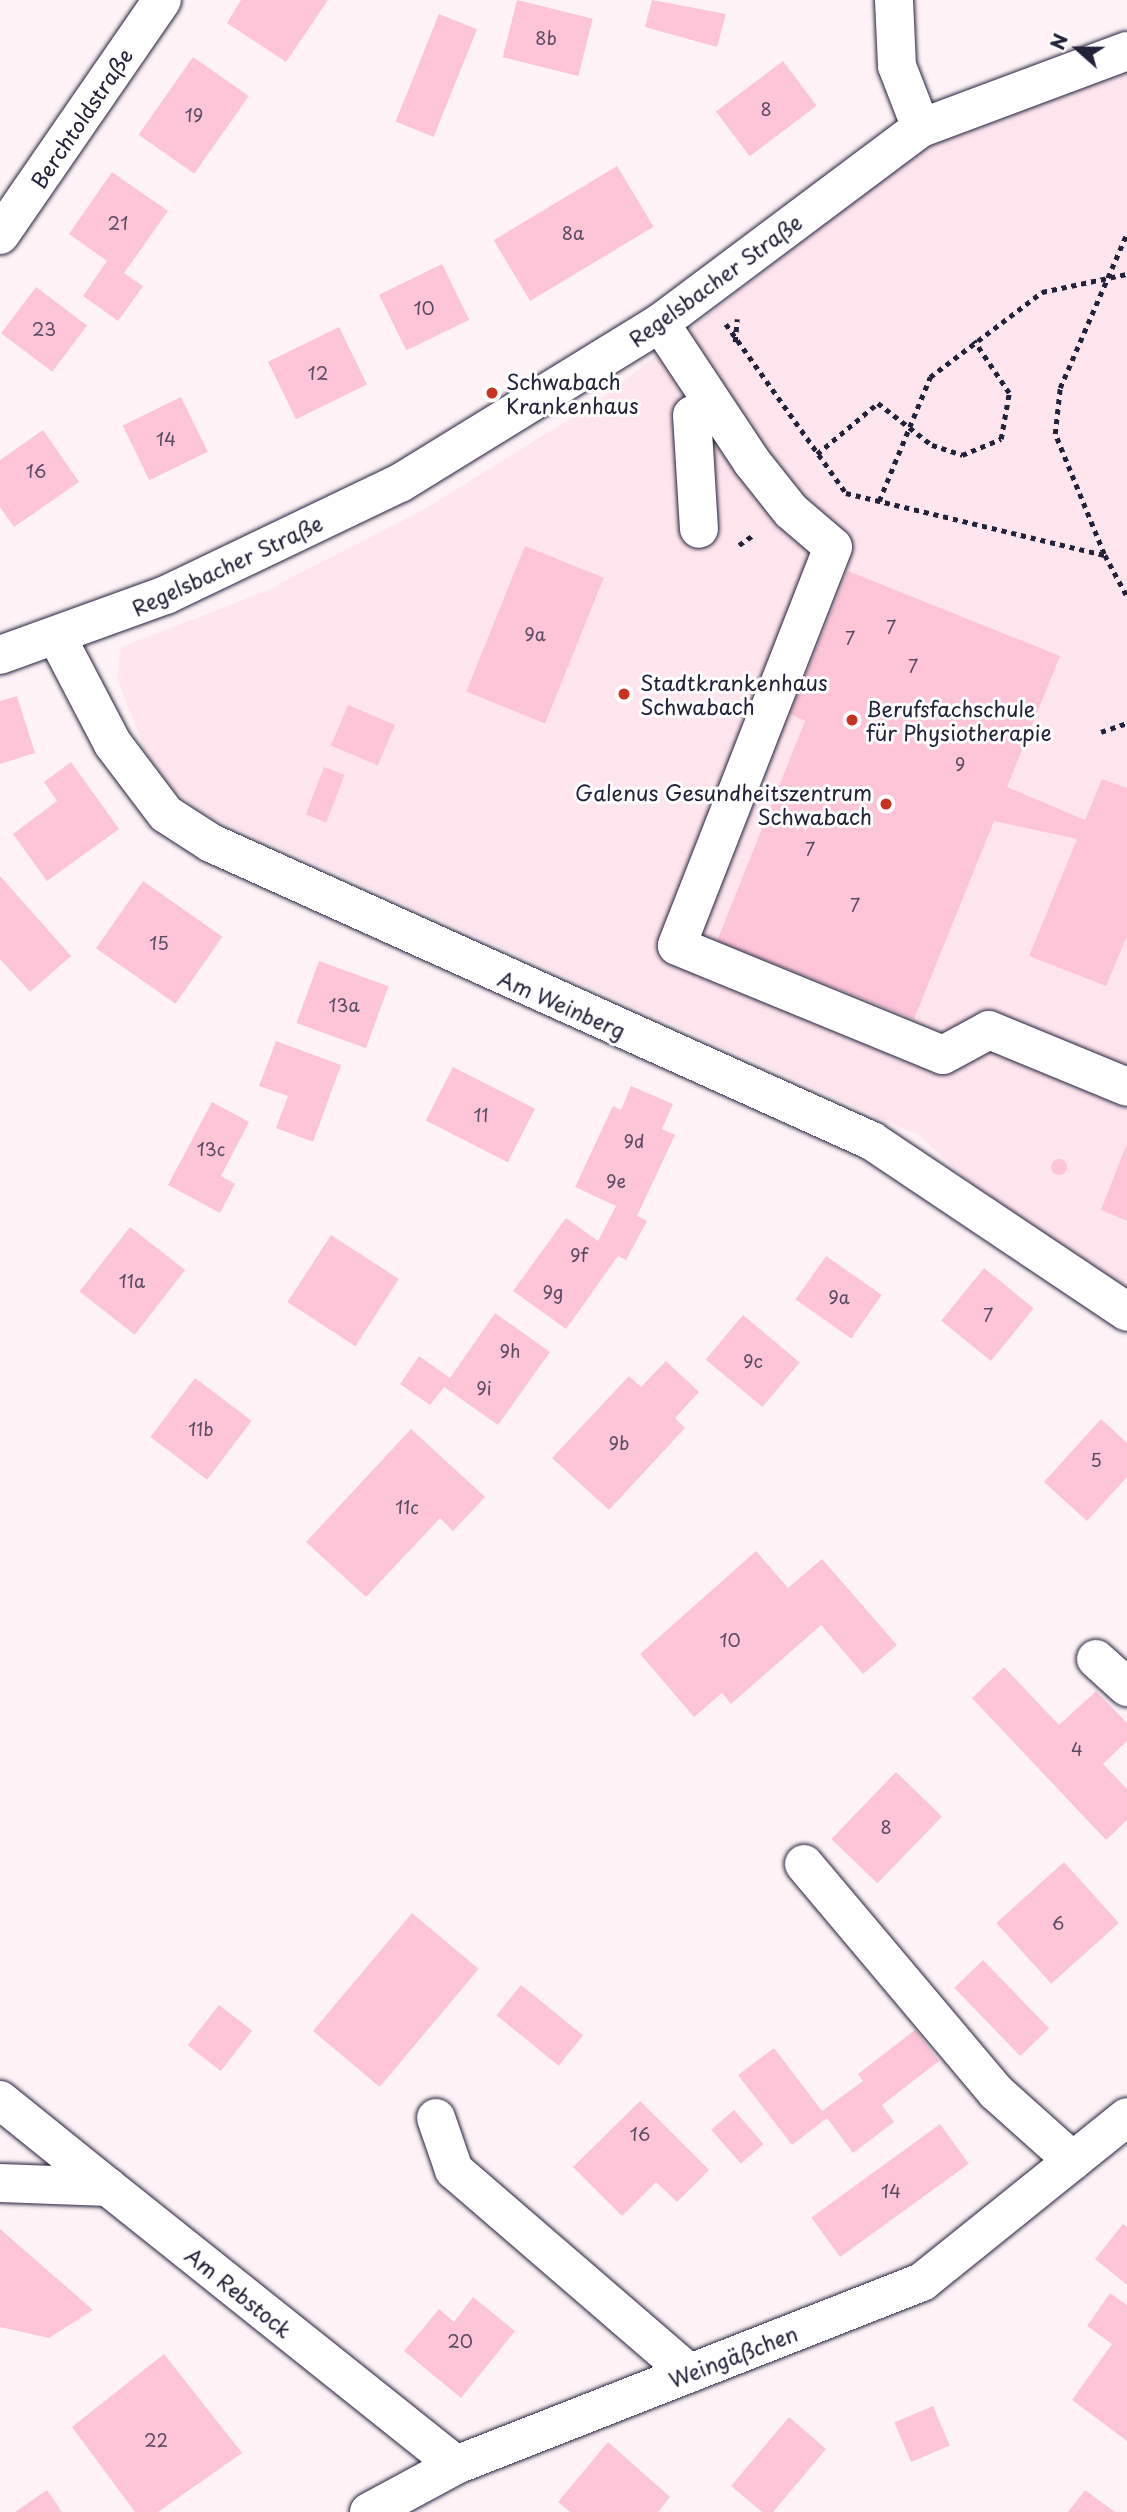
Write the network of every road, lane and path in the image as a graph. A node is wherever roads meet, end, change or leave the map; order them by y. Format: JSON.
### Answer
{"nodes":[{"id":1,"x":162,"y":0,"type":"edge"},
{"id":2,"x":894,"y":0,"type":"edge"},
{"id":3,"x":1127,"y":51,"type":"edge"},
{"id":4,"x":921,"y":128,"type":"junction"},
{"id":5,"x":1127,"y":233,"type":"edge"},
{"id":6,"x":0,"y":235,"type":"edge"},
{"id":7,"x":1110,"y":274,"type":"junction"},
{"id":8,"x":1127,"y":274,"type":"edge"},
{"id":9,"x":708,"y":285,"type":"junction"},
{"id":10,"x":660,"y":323,"type":"junction"},
{"id":11,"x":974,"y":341,"type":"junction"},
{"id":12,"x":692,"y":415,"type":"dead end"},
{"id":13,"x":904,"y":428,"type":"junction"},
{"id":14,"x":817,"y":453,"type":"junction"},
{"id":15,"x":879,"y":501,"type":"junction"},
{"id":16,"x":760,"y":531,"type":"dead end"},
{"id":17,"x":713,"y":540,"type":"joint"},
{"id":18,"x":1105,"y":555,"type":"junction"},
{"id":19,"x":1127,"y":596,"type":"edge"},
{"id":20,"x":58,"y":639,"type":"junction"},
{"id":21,"x":0,"y":655,"type":"edge"},
{"id":22,"x":1127,"y":723,"type":"edge"},
{"id":23,"x":1101,"y":732,"type":"dead end"},
{"id":24,"x":1127,"y":1087,"type":"edge"},
{"id":25,"x":1127,"y":1312,"type":"edge"},
{"id":26,"x":1096,"y":1659,"type":"dead end"},
{"id":27,"x":1127,"y":1687,"type":"edge"},
{"id":28,"x":804,"y":1864,"type":"dead end"},
{"id":29,"x":0,"y":2100,"type":"edge"},
{"id":30,"x":1127,"y":2117,"type":"edge"},
{"id":31,"x":436,"y":2118,"type":"dead end"},
{"id":32,"x":1073,"y":2161,"type":"junction"},
{"id":33,"x":0,"y":2183,"type":"edge"},
{"id":34,"x":108,"y":2187,"type":"junction"},
{"id":35,"x":689,"y":2373,"type":"junction"},
{"id":36,"x":456,"y":2465,"type":"junction"},
{"id":37,"x":369,"y":2512,"type":"edge"}],
"edges":[{"from":1,"to":6,"type":"street","name":"Berchtoldstraße"},
{"from":2,"to":4,"type":"street"},
{"from":3,"to":4,"type":"street","name":"Regelsbacher Straße"},
{"from":4,"to":9,"type":"street","name":"Regelsbacher Straße"},
{"from":5,"to":7,"type":"path"},
{"from":7,"to":8,"type":"path"},
{"from":7,"to":11,"type":"path"},
{"from":7,"to":18,"type":"path"},
{"from":9,"to":10,"type":"street","name":"Regelsbacher Straße"},
{"from":9,"to":14,"type":"path"},
{"from":10,"to":20,"type":"street","name":"Regelsbacher Straße"},
{"from":10,"to":24,"type":"street"},
{"from":11,"to":13,"type":"path"},
{"from":11,"to":13,"type":"path"},
{"from":12,"to":17,"type":"street"},
{"from":13,"to":14,"type":"path"},
{"from":13,"to":15,"type":"path"},
{"from":14,"to":15,"type":"path"},
{"from":15,"to":18,"type":"path"},
{"from":16,"to":17,"type":"path"},
{"from":18,"to":19,"type":"path"},
{"from":20,"to":21,"type":"street","name":"Regelsbacher Straße"},
{"from":20,"to":25,"type":"street","name":"Am Weinberg"},
{"from":22,"to":23,"type":"path"},
{"from":26,"to":27,"type":"street"},
{"from":28,"to":32,"type":"street"},
{"from":29,"to":34,"type":"street","name":"Am Rebstock"},
{"from":30,"to":32,"type":"street","name":"Weingäßchen"},
{"from":31,"to":35,"type":"street"},
{"from":32,"to":35,"type":"street","name":"Weingäßchen"},
{"from":33,"to":34,"type":"street"},
{"from":34,"to":36,"type":"street","name":"Am Rebstock"},
{"from":35,"to":36,"type":"street","name":"Weingäßchen"},
{"from":36,"to":37,"type":"street","name":"Weingäßchen"}]}
